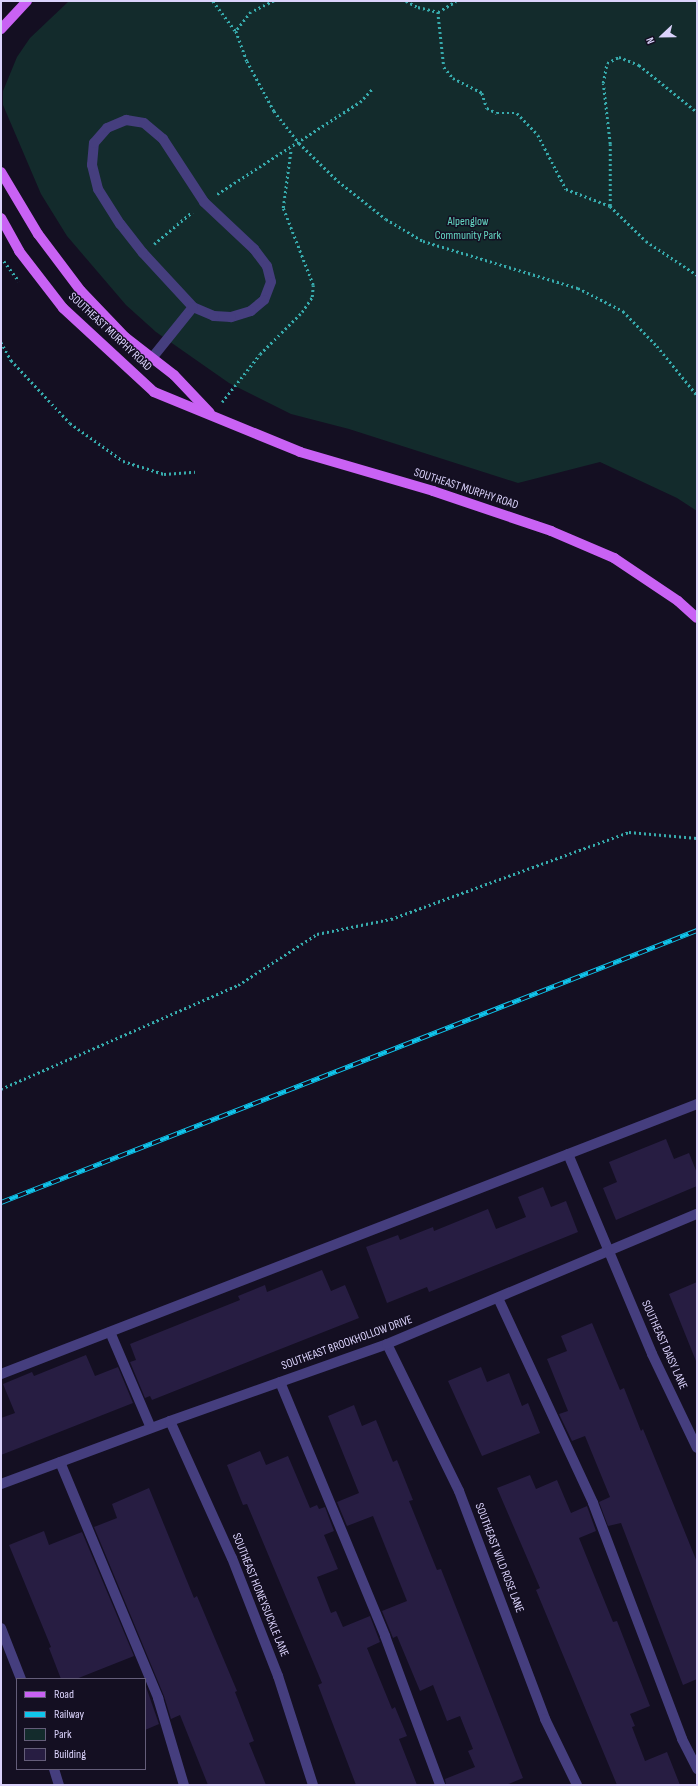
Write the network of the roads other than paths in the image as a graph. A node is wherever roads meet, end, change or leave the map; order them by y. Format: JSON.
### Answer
{"nodes":[{"id":1,"x":27,"y":1,"type":"edge"},
{"id":2,"x":1,"y":29,"type":"edge"},
{"id":3,"x":1,"y":172,"type":"edge"},
{"id":4,"x":1,"y":218,"type":"edge"},
{"id":5,"x":194,"y":306,"type":"junction"},
{"id":6,"x":152,"y":358,"type":"junction"},
{"id":7,"x":212,"y":416,"type":"junction"},
{"id":8,"x":697,"y":618,"type":"edge"},
{"id":9,"x":697,"y":1104,"type":"edge"},
{"id":10,"x":568,"y":1154,"type":"junction"},
{"id":11,"x":697,"y":1214,"type":"edge"},
{"id":12,"x":611,"y":1251,"type":"junction"},
{"id":13,"x":498,"y":1298,"type":"junction"},
{"id":14,"x":110,"y":1332,"type":"junction"},
{"id":15,"x":387,"y":1344,"type":"junction"},
{"id":16,"x":1,"y":1374,"type":"edge"},
{"id":17,"x":280,"y":1382,"type":"junction"},
{"id":18,"x":170,"y":1421,"type":"junction"},
{"id":19,"x":151,"y":1428,"type":"junction"},
{"id":20,"x":697,"y":1448,"type":"edge"},
{"id":21,"x":60,"y":1462,"type":"junction"},
{"id":22,"x":1,"y":1484,"type":"edge"},
{"id":23,"x":1,"y":1628,"type":"edge"},
{"id":24,"x":21,"y":1678,"type":"edge"},
{"id":25,"x":697,"y":1769,"type":"edge"},
{"id":26,"x":54,"y":1770,"type":"edge"},
{"id":27,"x":59,"y":1785,"type":"edge"},
{"id":28,"x":184,"y":1785,"type":"edge"},
{"id":29,"x":313,"y":1785,"type":"edge"},
{"id":30,"x":440,"y":1785,"type":"edge"},
{"id":31,"x":577,"y":1785,"type":"edge"}],
"edges":[{"from":1,"to":2,"type":"main road"},
{"from":3,"to":6,"type":"main road","name":"SOUTHEAST MURPHY ROAD"},
{"from":4,"to":7,"type":"main road","name":"SOUTHEAST MURPHY ROAD"},
{"from":5,"to":5,"type":"street"},
{"from":5,"to":6,"type":"street"},
{"from":6,"to":7,"type":"main road","name":"SOUTHEAST MURPHY ROAD"},
{"from":7,"to":8,"type":"main road","name":"SOUTHEAST MURPHY ROAD"},
{"from":9,"to":10,"type":"street"},
{"from":10,"to":12,"type":"street","name":"SOUTHEAST DAISY LANE"},
{"from":10,"to":14,"type":"street"},
{"from":11,"to":12,"type":"street","name":"SOUTHEAST BROOKHOLLOW DRIVE"},
{"from":12,"to":13,"type":"street","name":"SOUTHEAST BROOKHOLLOW DRIVE"},
{"from":12,"to":20,"type":"street","name":"SOUTHEAST DAISY LANE"},
{"from":13,"to":15,"type":"street","name":"SOUTHEAST BROOKHOLLOW DRIVE"},
{"from":13,"to":25,"type":"street"},
{"from":14,"to":16,"type":"street"},
{"from":14,"to":19,"type":"street"},
{"from":15,"to":17,"type":"street","name":"SOUTHEAST BROOKHOLLOW DRIVE"},
{"from":15,"to":31,"type":"street","name":"SOUTHEAST WILD ROSE LANE"},
{"from":17,"to":18,"type":"street","name":"SOUTHEAST BROOKHOLLOW DRIVE"},
{"from":17,"to":30,"type":"street"},
{"from":18,"to":19,"type":"street","name":"SOUTHEAST BROOKHOLLOW DRIVE"},
{"from":18,"to":29,"type":"street","name":"SOUTHEAST HONEYSUCKLE LANE"},
{"from":19,"to":21,"type":"street","name":"SOUTHEAST BROOKHOLLOW DRIVE"},
{"from":21,"to":22,"type":"street","name":"SOUTHEAST BROOKHOLLOW DRIVE"},
{"from":21,"to":28,"type":"street"},
{"from":23,"to":24,"type":"street"},
{"from":26,"to":27,"type":"street"}]}
